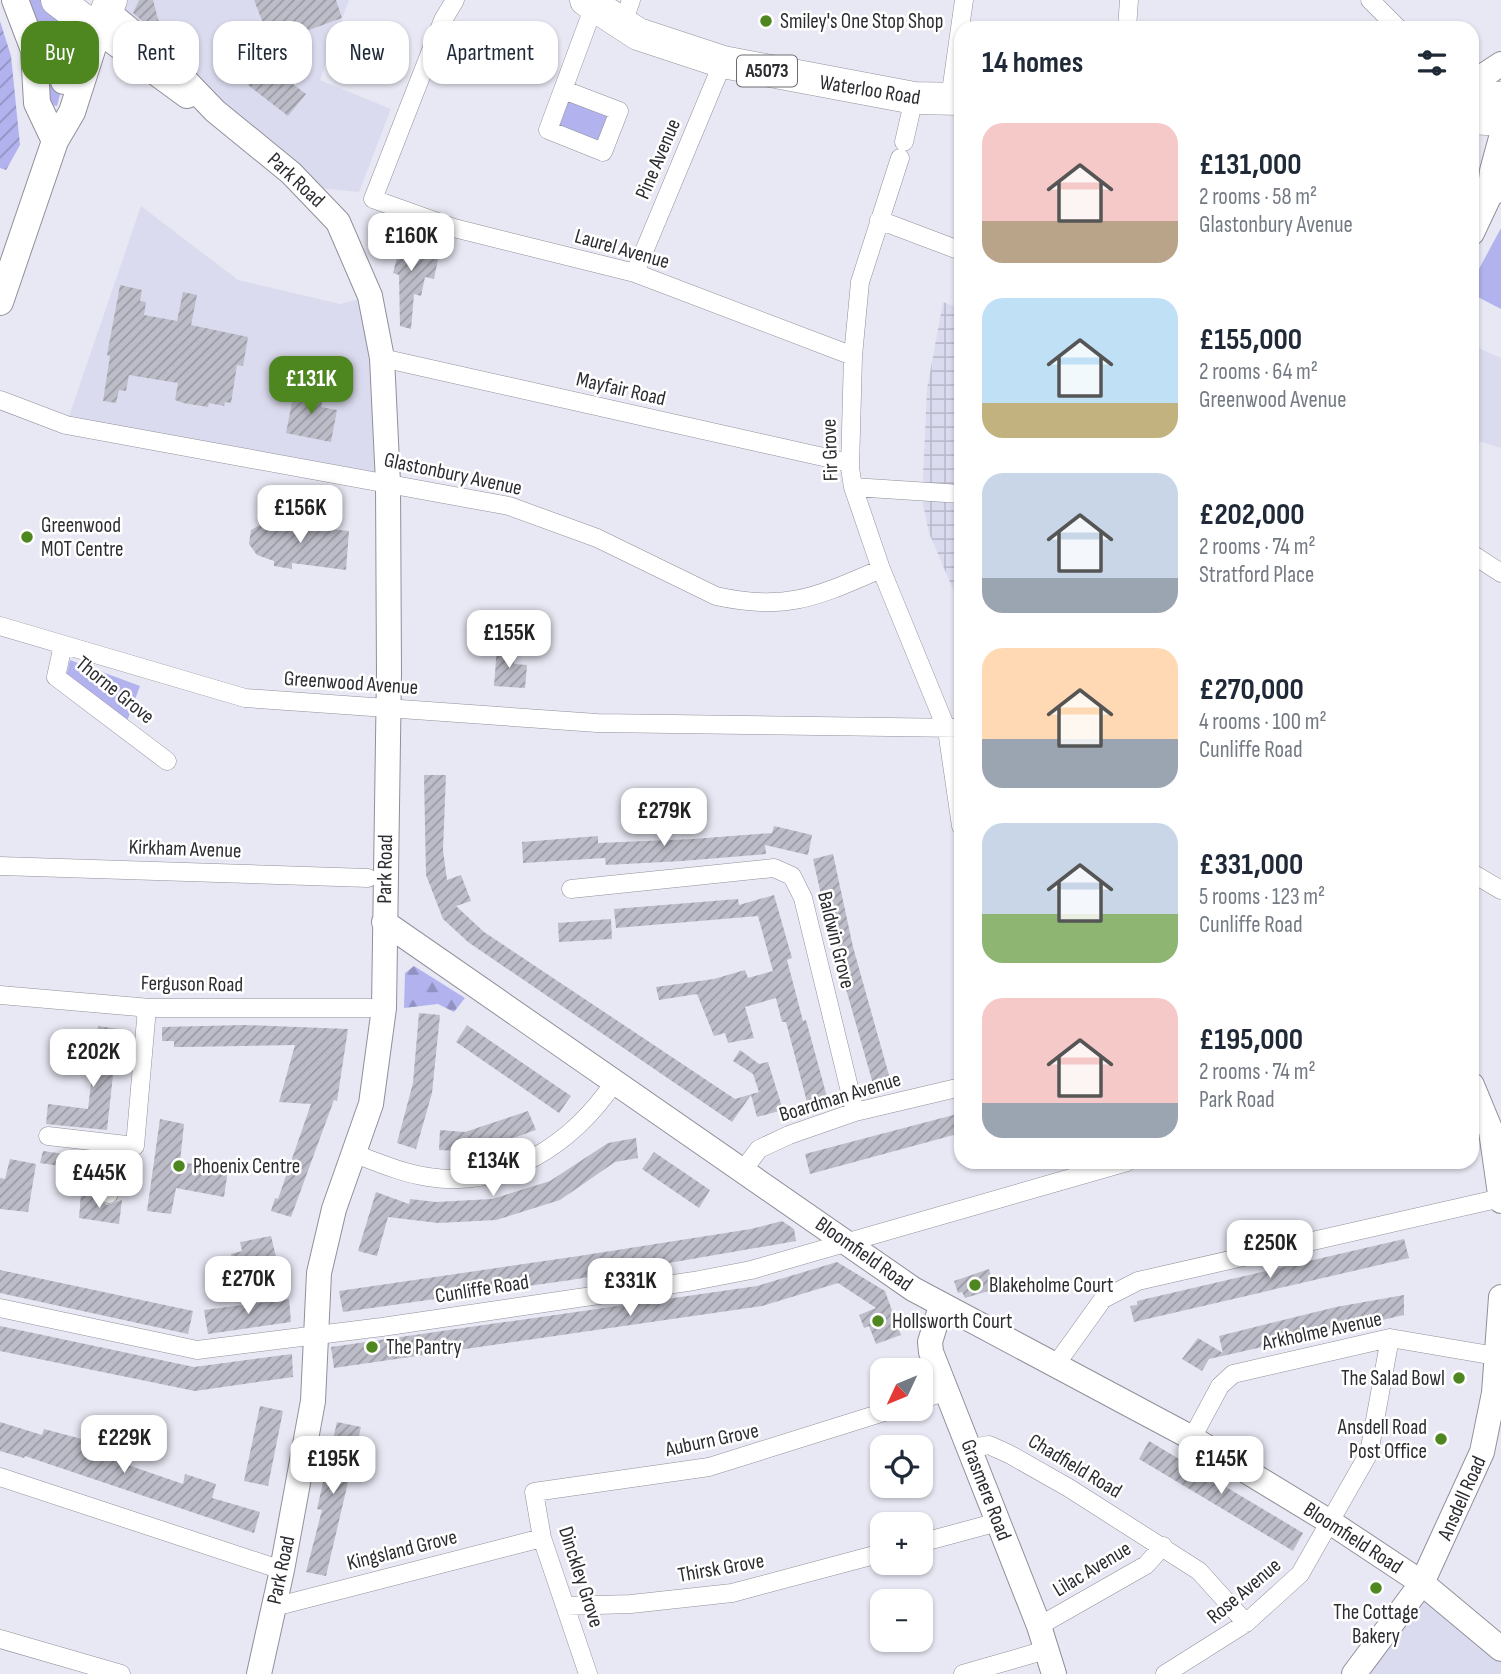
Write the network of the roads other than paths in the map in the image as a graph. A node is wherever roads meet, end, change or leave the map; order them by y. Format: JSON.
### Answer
{"nodes":[{"id":1,"x":15,"y":0,"type":"edge"},
{"id":2,"x":455,"y":0,"type":"edge"},
{"id":3,"x":964,"y":0,"type":"edge"},
{"id":4,"x":1129,"y":0,"type":"edge"},
{"id":5,"x":1370,"y":0,"type":"edge"},
{"id":6,"x":590,"y":3,"type":"edge"},
{"id":7,"x":90,"y":8,"type":"edge"},
{"id":8,"x":627,"y":13,"type":"edge"},
{"id":9,"x":962,"y":21,"type":"edge"},
{"id":10,"x":1128,"y":21,"type":"edge"},
{"id":11,"x":1391,"y":21,"type":"edge"},
{"id":12,"x":723,"y":62,"type":"junction"},
{"id":13,"x":1501,"y":64,"type":"edge"},
{"id":14,"x":1479,"y":78,"type":"edge"},
{"id":15,"x":564,"y":90,"type":"dead end"},
{"id":16,"x":1479,"y":96,"type":"edge"},
{"id":17,"x":914,"y":98,"type":"junction"},
{"id":18,"x":1501,"y":98,"type":"edge"},
{"id":19,"x":954,"y":99,"type":"edge"},
{"id":20,"x":1479,"y":118,"type":"edge"},
{"id":21,"x":1501,"y":120,"type":"edge"},
{"id":22,"x":1501,"y":138,"type":"edge"},
{"id":23,"x":55,"y":141,"type":"junction"},
{"id":24,"x":1495,"y":190,"type":"edge"},
{"id":25,"x":879,"y":220,"type":"junction"},
{"id":26,"x":1479,"y":220,"type":"edge"},
{"id":27,"x":954,"y":248,"type":"edge"},
{"id":28,"x":635,"y":273,"type":"junction"},
{"id":29,"x":0,"y":302,"type":"edge"},
{"id":30,"x":853,"y":356,"type":"junction"},
{"id":31,"x":382,"y":358,"type":"junction"},
{"id":32,"x":0,"y":400,"type":"edge"},
{"id":33,"x":850,"y":463,"type":"junction"},
{"id":34,"x":388,"y":483,"type":"junction"},
{"id":35,"x":853,"y":487,"type":"junction"},
{"id":36,"x":954,"y":494,"type":"edge"},
{"id":37,"x":1479,"y":559,"type":"edge"},
{"id":38,"x":881,"y":569,"type":"junction"},
{"id":39,"x":1501,"y":573,"type":"edge"},
{"id":40,"x":0,"y":626,"type":"edge"},
{"id":41,"x":62,"y":645,"type":"junction"},
{"id":42,"x":388,"y":708,"type":"junction"},
{"id":43,"x":954,"y":729,"type":"edge"},
{"id":44,"x":167,"y":761,"type":"dead end"},
{"id":45,"x":0,"y":866,"type":"edge"},
{"id":46,"x":1479,"y":877,"type":"edge"},
{"id":47,"x":368,"y":878,"type":"dead end"},
{"id":48,"x":571,"y":889,"type":"dead end"},
{"id":49,"x":1501,"y":890,"type":"edge"},
{"id":50,"x":384,"y":922,"type":"junction"},
{"id":51,"x":0,"y":995,"type":"edge"},
{"id":52,"x":147,"y":1008,"type":"junction"},
{"id":53,"x":384,"y":1008,"type":"junction"},
{"id":54,"x":615,"y":1082,"type":"junction"},
{"id":55,"x":954,"y":1089,"type":"edge"},
{"id":56,"x":1479,"y":1098,"type":"edge"},
{"id":57,"x":855,"y":1112,"type":"junction"},
{"id":58,"x":1496,"y":1129,"type":"edge"},
{"id":59,"x":48,"y":1136,"type":"dead end"},
{"id":60,"x":114,"y":1144,"type":"junction"},
{"id":61,"x":355,"y":1154,"type":"junction"},
{"id":62,"x":744,"y":1169,"type":"junction"},
{"id":63,"x":1102,"y":1169,"type":"edge"},
{"id":64,"x":109,"y":1194,"type":"dead end"},
{"id":65,"x":1501,"y":1200,"type":"edge"},
{"id":66,"x":846,"y":1242,"type":"junction"},
{"id":67,"x":1501,"y":1297,"type":"edge"},
{"id":68,"x":941,"y":1306,"type":"junction"},
{"id":69,"x":0,"y":1308,"type":"edge"},
{"id":70,"x":315,"y":1336,"type":"junction"},
{"id":71,"x":1390,"y":1338,"type":"junction"},
{"id":72,"x":1499,"y":1356,"type":"edge"},
{"id":73,"x":1057,"y":1363,"type":"junction"},
{"id":74,"x":947,"y":1391,"type":"junction"},
{"id":75,"x":933,"y":1396,"type":"edge"},
{"id":76,"x":870,"y":1417,"type":"edge"},
{"id":77,"x":1495,"y":1424,"type":"edge"},
{"id":78,"x":1192,"y":1438,"type":"junction"},
{"id":79,"x":971,"y":1448,"type":"junction"},
{"id":80,"x":0,"y":1477,"type":"edge"},
{"id":81,"x":534,"y":1492,"type":"joint"},
{"id":82,"x":998,"y":1522,"type":"junction"},
{"id":83,"x":1330,"y":1522,"type":"junction"},
{"id":84,"x":542,"y":1538,"type":"junction"},
{"id":85,"x":933,"y":1540,"type":"edge"},
{"id":86,"x":1163,"y":1546,"type":"junction"},
{"id":87,"x":870,"y":1556,"type":"edge"},
{"id":88,"x":282,"y":1570,"type":"junction"},
{"id":89,"x":1422,"y":1583,"type":"junction"},
{"id":90,"x":565,"y":1606,"type":"junction"},
{"id":91,"x":274,"y":1607,"type":"junction"},
{"id":92,"x":1246,"y":1623,"type":"junction"},
{"id":93,"x":1039,"y":1626,"type":"junction"},
{"id":94,"x":0,"y":1639,"type":"edge"},
{"id":95,"x":1501,"y":1649,"type":"edge"},
{"id":96,"x":1046,"y":1650,"type":"junction"},
{"id":97,"x":121,"y":1674,"type":"edge"},
{"id":98,"x":259,"y":1674,"type":"edge"},
{"id":99,"x":589,"y":1674,"type":"edge"},
{"id":100,"x":963,"y":1674,"type":"edge"},
{"id":101,"x":1054,"y":1674,"type":"edge"},
{"id":102,"x":1165,"y":1674,"type":"edge"},
{"id":103,"x":1354,"y":1674,"type":"edge"}],
"edges":[{"from":1,"to":23,"type":"main road"},
{"from":2,"to":28,"type":"street","name":"Laurel Avenue"},
{"from":3,"to":9,"type":"street"},
{"from":4,"to":10,"type":"street"},
{"from":5,"to":11,"type":"street"},
{"from":6,"to":8,"type":"highway","name":"Waterloo Road","number":"A5073"},
{"from":6,"to":15,"type":"street"},
{"from":7,"to":23,"type":"main road"},
{"from":7,"to":31,"type":"main road","name":"Park Road"},
{"from":8,"to":12,"type":"highway","name":"Waterloo Road","number":"A5073"},
{"from":12,"to":17,"type":"highway","name":"Waterloo Road","number":"A5073"},
{"from":12,"to":28,"type":"street","name":"Pine Avenue"},
{"from":13,"to":14,"type":"main road"},
{"from":16,"to":18,"type":"highway"},
{"from":17,"to":19,"type":"highway","name":"Waterloo Road","number":"A5073"},
{"from":17,"to":25,"type":"street","name":"Fir Grove"},
{"from":20,"to":21,"type":"highway"},
{"from":22,"to":24,"type":"main road"},
{"from":23,"to":29,"type":"main road"},
{"from":24,"to":26,"type":"main road"},
{"from":25,"to":27,"type":"street"},
{"from":25,"to":30,"type":"street","name":"Fir Grove"},
{"from":28,"to":30,"type":"street","name":"Laurel Avenue"},
{"from":30,"to":33,"type":"street","name":"Fir Grove"},
{"from":31,"to":33,"type":"street","name":"Mayfair Road"},
{"from":31,"to":34,"type":"main road","name":"Park Road"},
{"from":32,"to":34,"type":"street","name":"Glastonbury Avenue"},
{"from":33,"to":35,"type":"street","name":"Fir Grove"},
{"from":34,"to":38,"type":"street","name":"Glastonbury Avenue"},
{"from":34,"to":42,"type":"main road","name":"Park Road"},
{"from":35,"to":36,"type":"street"},
{"from":35,"to":38,"type":"street","name":"Fir Grove"},
{"from":37,"to":39,"type":"street"},
{"from":38,"to":43,"type":"street","name":"Fir Grove"},
{"from":40,"to":41,"type":"street","name":"Greenwood Avenue"},
{"from":41,"to":42,"type":"street","name":"Greenwood Avenue"},
{"from":41,"to":44,"type":"street","name":"Thorne Grove"},
{"from":42,"to":43,"type":"street","name":"Greenwood Avenue"},
{"from":42,"to":50,"type":"main road","name":"Park Road"},
{"from":45,"to":47,"type":"street","name":"Kirkham Avenue"},
{"from":46,"to":49,"type":"street"},
{"from":48,"to":57,"type":"street","name":"Baldwin Grove"},
{"from":50,"to":53,"type":"main road","name":"Park Road"},
{"from":50,"to":54,"type":"main road","name":"Bloomfield Road"},
{"from":51,"to":52,"type":"street","name":"Ferguson Road"},
{"from":52,"to":53,"type":"street","name":"Ferguson Road"},
{"from":52,"to":60,"type":"street"},
{"from":53,"to":61,"type":"main road","name":"Park Road"},
{"from":54,"to":61,"type":"street"},
{"from":54,"to":62,"type":"main road","name":"Bloomfield Road"},
{"from":55,"to":57,"type":"street","name":"Boardman Avenue"},
{"from":56,"to":58,"type":"main road"},
{"from":57,"to":62,"type":"street","name":"Boardman Avenue"},
{"from":58,"to":65,"type":"main road"},
{"from":59,"to":60,"type":"street"},
{"from":60,"to":64,"type":"street"},
{"from":61,"to":70,"type":"main road","name":"Park Road"},
{"from":62,"to":66,"type":"main road","name":"Bloomfield Road"},
{"from":63,"to":66,"type":"street","name":"Cunliffe Road"},
{"from":65,"to":73,"type":"street"},
{"from":66,"to":68,"type":"main road","name":"Bloomfield Road"},
{"from":66,"to":70,"type":"street","name":"Cunliffe Road"},
{"from":67,"to":72,"type":"main road","name":"Ansdell Road"},
{"from":68,"to":73,"type":"main road","name":"Bloomfield Road"},
{"from":68,"to":74,"type":"main road","name":"Grasmere Road"},
{"from":69,"to":70,"type":"street","name":"Cunliffe Road"},
{"from":70,"to":88,"type":"main road","name":"Park Road"},
{"from":71,"to":72,"type":"street","name":"Arkholme Avenue"},
{"from":71,"to":78,"type":"street","name":"Arkholme Avenue"},
{"from":71,"to":83,"type":"street","name":"Rose Avenue"},
{"from":72,"to":77,"type":"main road","name":"Ansdell Road"},
{"from":73,"to":78,"type":"main road","name":"Bloomfield Road"},
{"from":74,"to":75,"type":"street"},
{"from":74,"to":79,"type":"main road","name":"Grasmere Road"},
{"from":76,"to":81,"type":"street","name":"Auburn Grove"},
{"from":77,"to":89,"type":"main road","name":"Ansdell Road"},
{"from":78,"to":83,"type":"main road","name":"Bloomfield Road"},
{"from":79,"to":82,"type":"main road","name":"Grasmere Road"},
{"from":79,"to":86,"type":"street","name":"Chadfield Road"},
{"from":80,"to":88,"type":"street"},
{"from":81,"to":84,"type":"street","name":"Dinckley Grove"},
{"from":82,"to":85,"type":"street"},
{"from":82,"to":93,"type":"main road","name":"Grasmere Road"},
{"from":83,"to":89,"type":"main road","name":"Bloomfield Road"},
{"from":83,"to":92,"type":"street","name":"Rose Avenue"},
{"from":84,"to":90,"type":"street","name":"Dinckley Grove"},
{"from":84,"to":91,"type":"street","name":"Kingsland Grove"},
{"from":86,"to":92,"type":"street","name":"Chadfield Road"},
{"from":86,"to":93,"type":"street","name":"Lilac Avenue"},
{"from":87,"to":90,"type":"street","name":"Thirsk Grove"},
{"from":88,"to":91,"type":"main road","name":"Park Road"},
{"from":89,"to":95,"type":"main road","name":"Bloomfield Road"},
{"from":89,"to":103,"type":"main road","name":"Ansdell Road"},
{"from":90,"to":99,"type":"street","name":"Dinckley Grove"},
{"from":91,"to":98,"type":"main road","name":"Park Road"},
{"from":92,"to":102,"type":"street","name":"Rose Avenue"},
{"from":93,"to":96,"type":"main road","name":"Grasmere Road"},
{"from":94,"to":97,"type":"street"},
{"from":96,"to":100,"type":"street"},
{"from":96,"to":101,"type":"main road","name":"Grasmere Road"}]}
